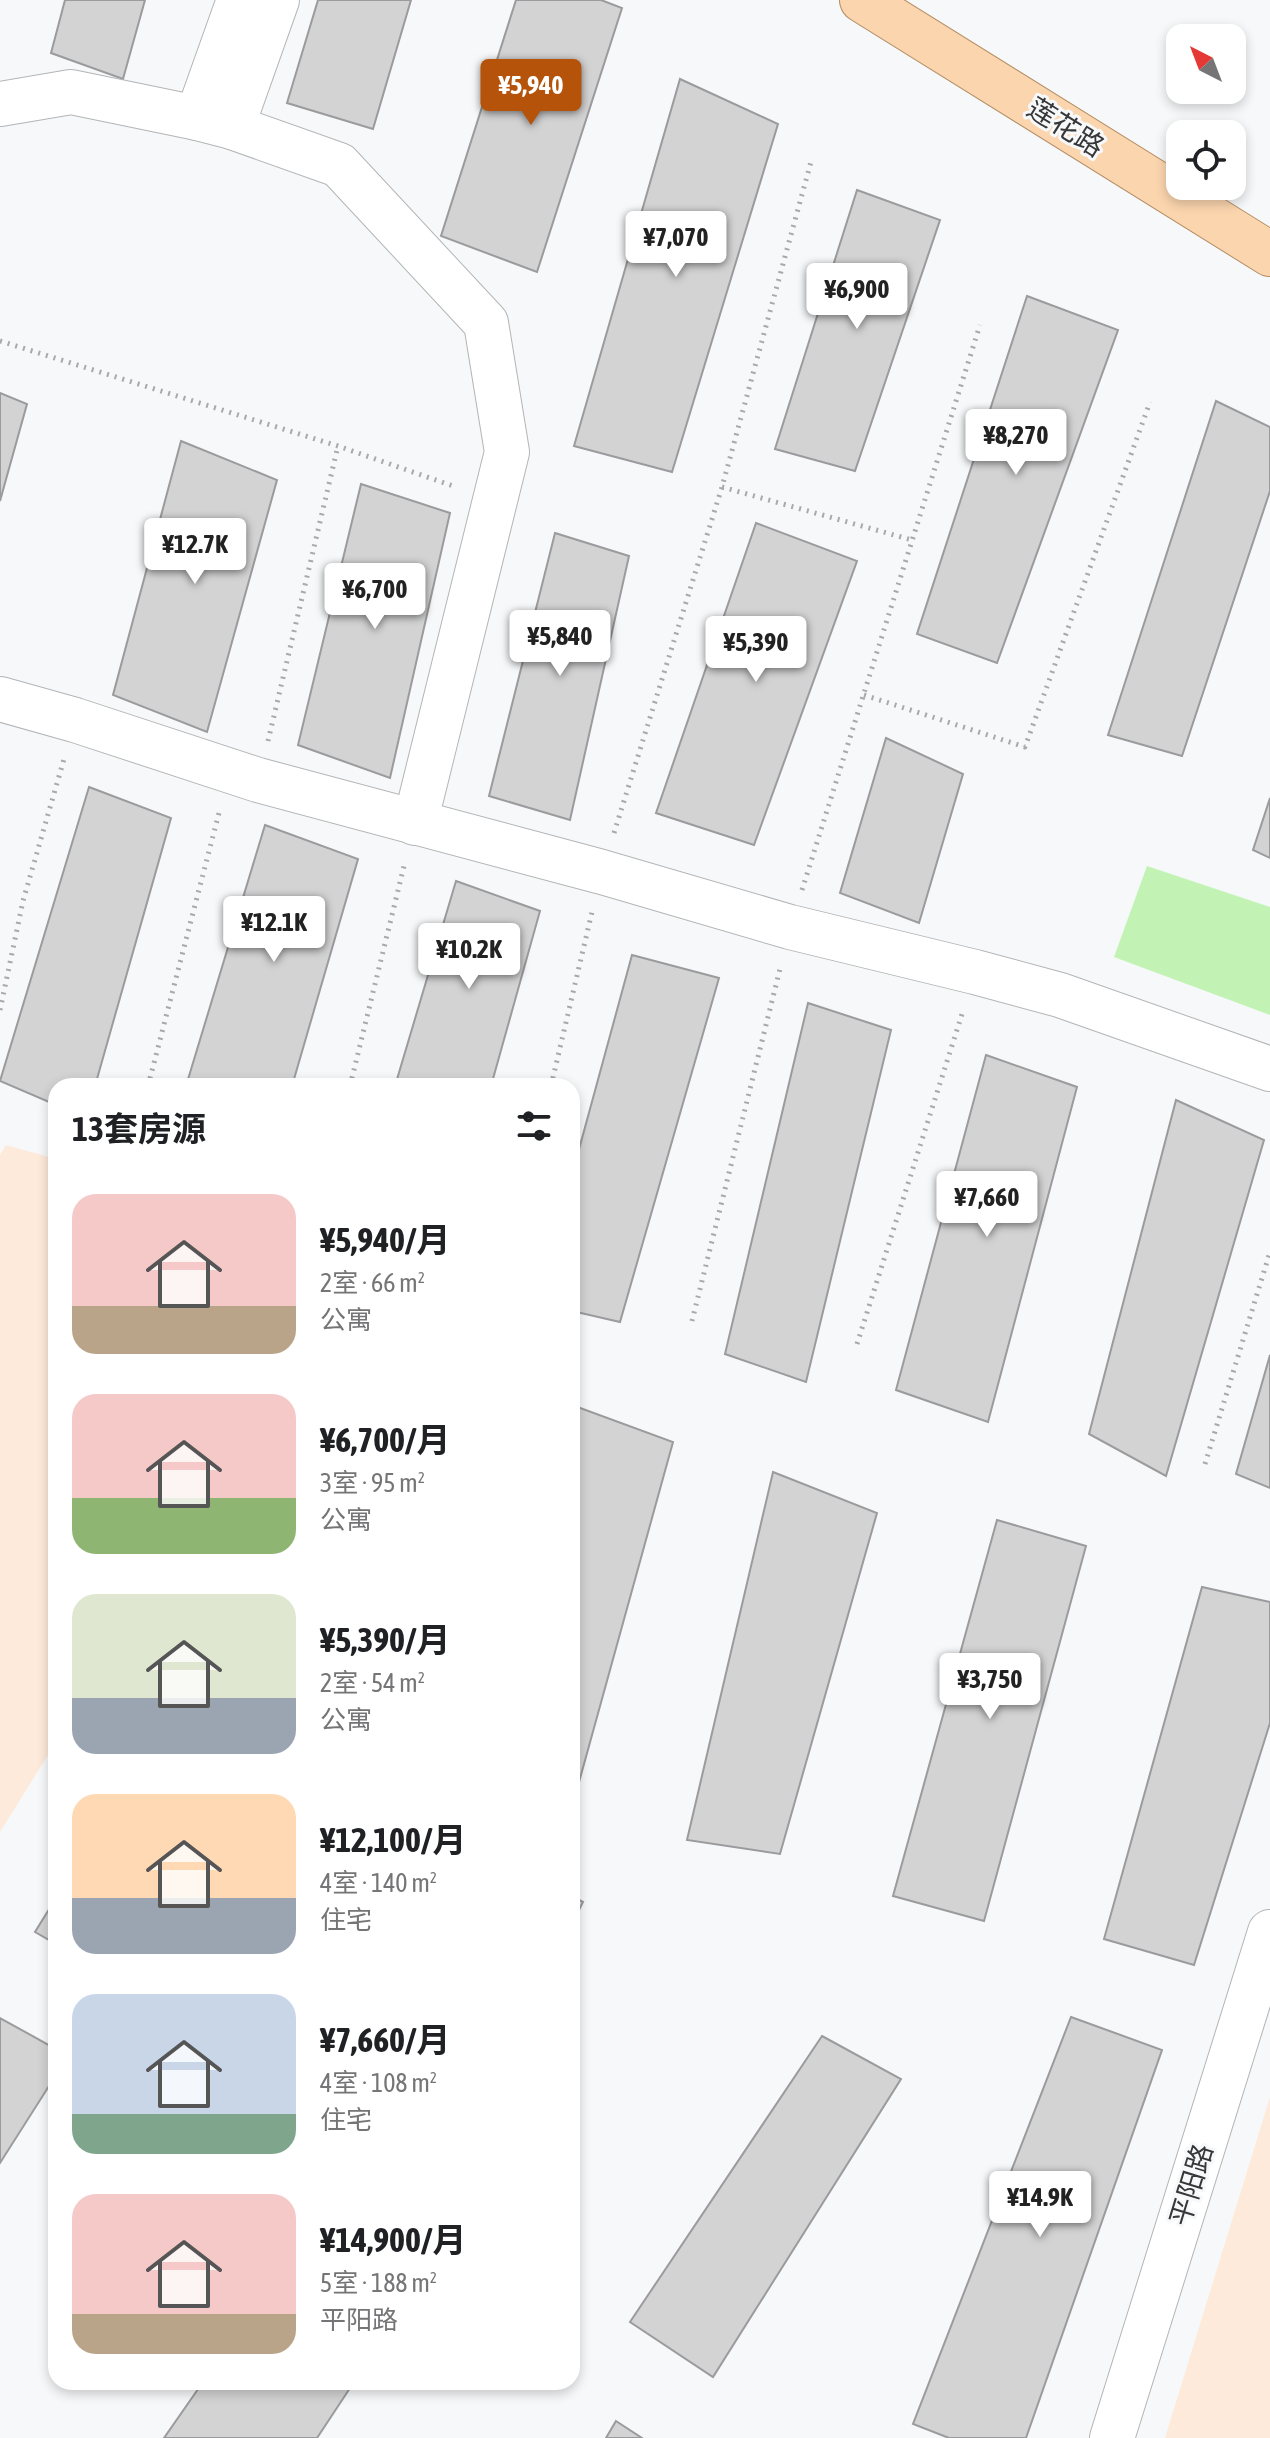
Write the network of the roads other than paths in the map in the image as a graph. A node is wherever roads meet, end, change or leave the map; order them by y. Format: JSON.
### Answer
{"nodes":[{"id":1,"x":239,"y":0,"type":"edge"},
{"id":2,"x":277,"y":0,"type":"edge"},
{"id":3,"x":862,"y":0,"type":"edge"},
{"id":4,"x":0,"y":104,"type":"edge"},
{"id":5,"x":215,"y":122,"type":"junction"},
{"id":6,"x":1270,"y":254,"type":"edge"},
{"id":7,"x":0,"y":699,"type":"edge"},
{"id":8,"x":415,"y":823,"type":"junction"},
{"id":9,"x":1270,"y":1069,"type":"edge"},
{"id":10,"x":1270,"y":1932,"type":"edge"},
{"id":11,"x":1112,"y":2438,"type":"edge"}],
"edges":[{"from":1,"to":5,"type":"street"},
{"from":2,"to":5,"type":"street"},
{"from":3,"to":6,"type":"main road","name":"莲花路"},
{"from":4,"to":5,"type":"street"},
{"from":5,"to":8,"type":"street"},
{"from":7,"to":8,"type":"street"},
{"from":8,"to":9,"type":"street"},
{"from":10,"to":11,"type":"street","name":"平阳路"}]}
